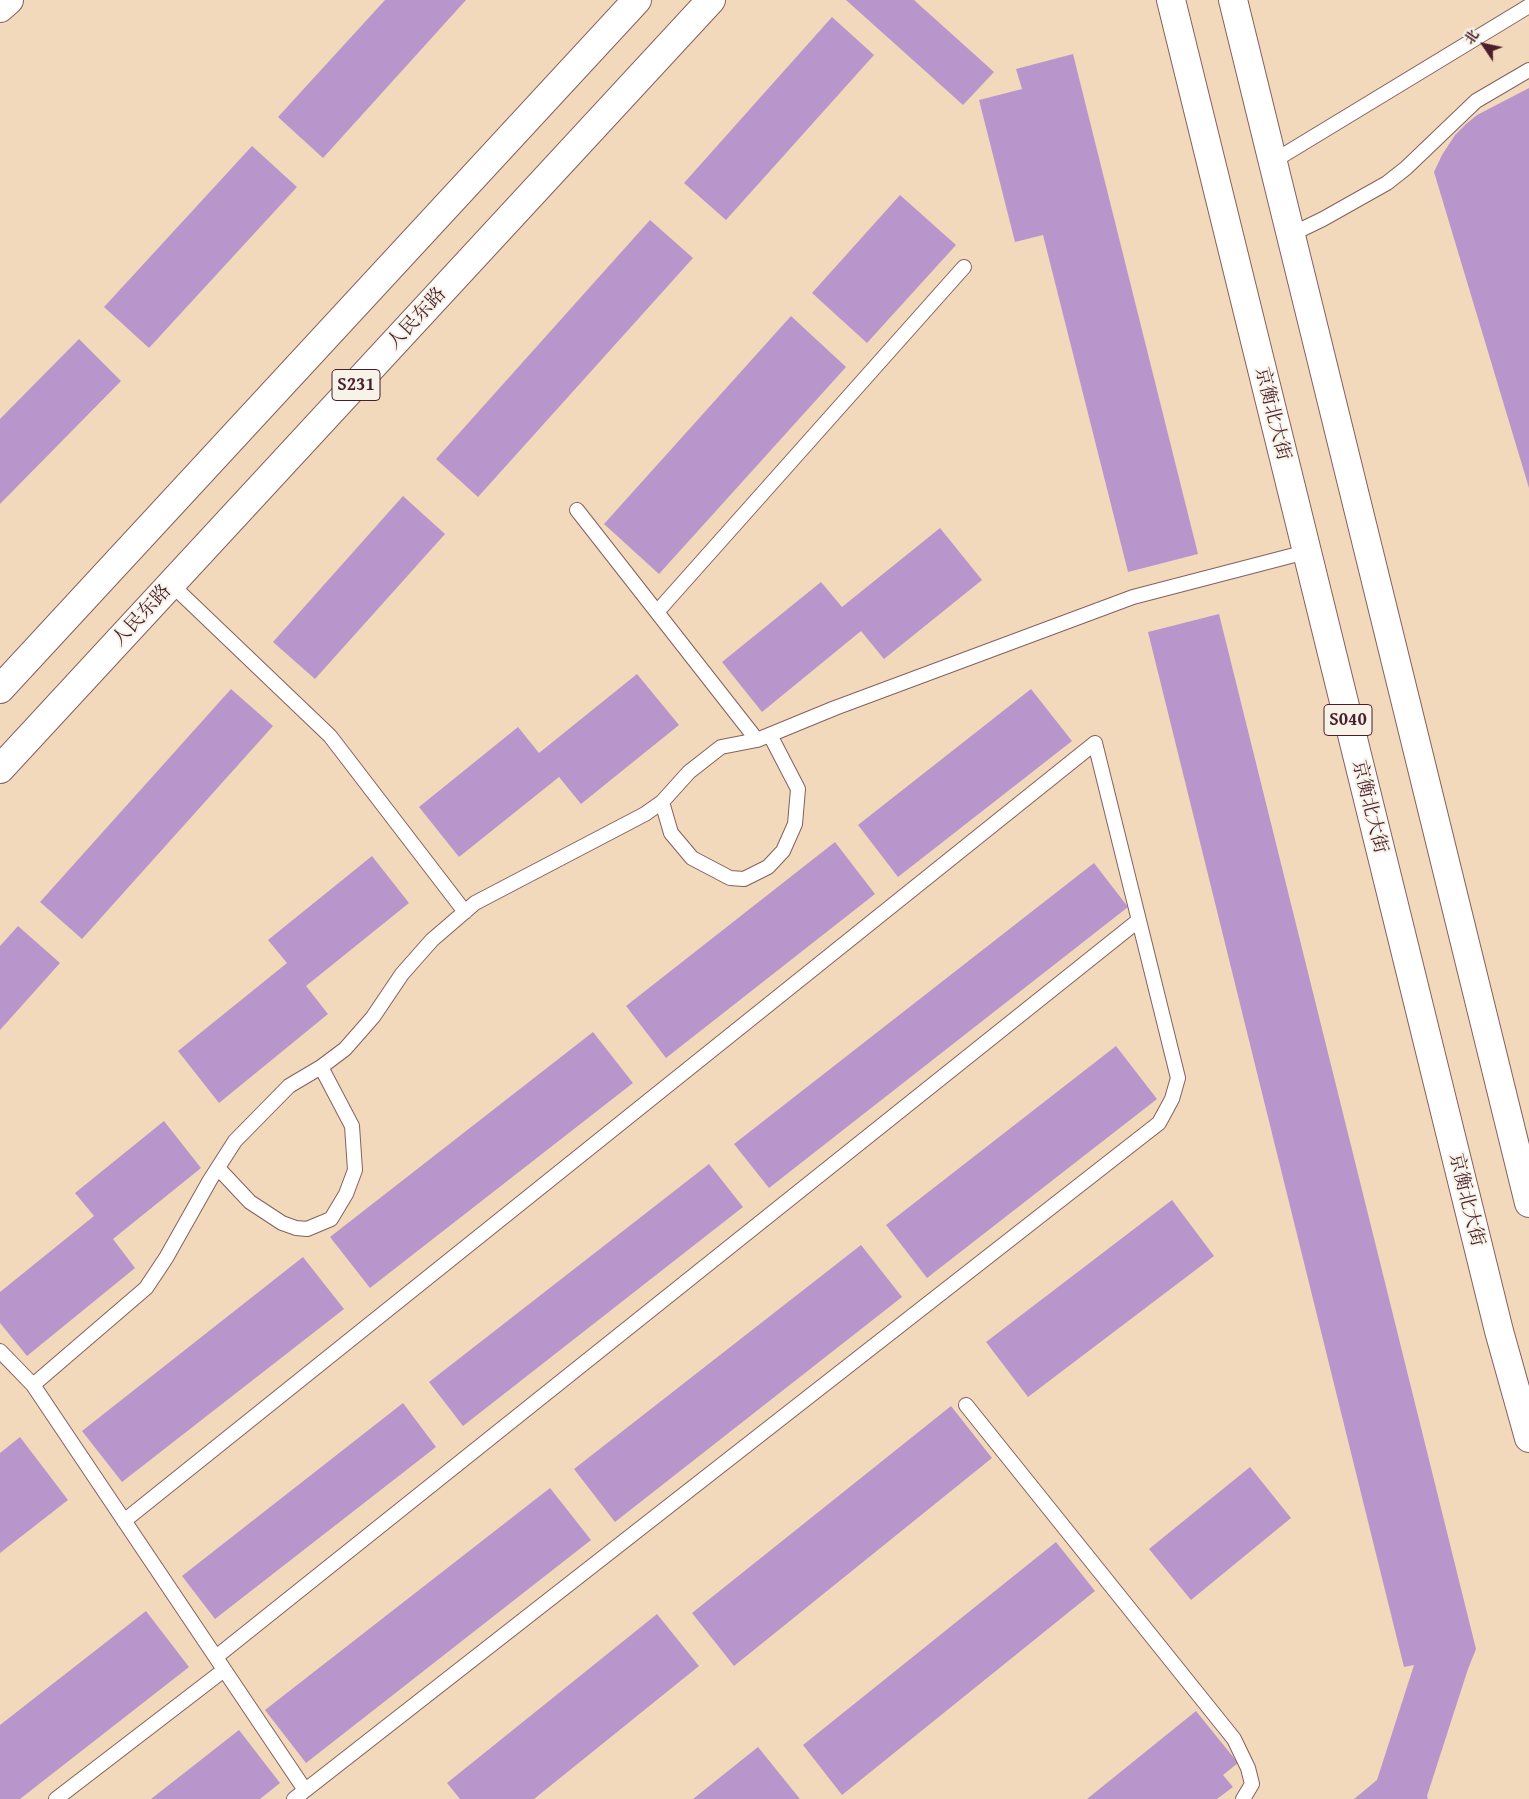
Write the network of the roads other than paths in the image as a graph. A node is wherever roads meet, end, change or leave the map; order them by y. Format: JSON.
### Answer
{"nodes":[{"id":1,"x":9,"y":0,"type":"edge"},
{"id":2,"x":637,"y":0,"type":"edge"},
{"id":3,"x":711,"y":0,"type":"edge"},
{"id":4,"x":1171,"y":0,"type":"edge"},
{"id":5,"x":1233,"y":0,"type":"edge"},
{"id":6,"x":1529,"y":6,"type":"edge"},
{"id":7,"x":0,"y":8,"type":"edge"},
{"id":8,"x":1529,"y":70,"type":"edge"},
{"id":9,"x":1272,"y":162,"type":"junction"},
{"id":10,"x":1290,"y":235,"type":"junction"},
{"id":11,"x":964,"y":267,"type":"dead end"},
{"id":12,"x":578,"y":510,"type":"dead end"},
{"id":13,"x":1306,"y":552,"type":"junction"},
{"id":14,"x":172,"y":584,"type":"junction"},
{"id":15,"x":657,"y":612,"type":"junction"},
{"id":16,"x":0,"y":689,"type":"edge"},
{"id":17,"x":763,"y":737,"type":"junction"},
{"id":18,"x":0,"y":769,"type":"edge"},
{"id":19,"x":662,"y":802,"type":"junction"},
{"id":20,"x":465,"y":912,"type":"junction"},
{"id":21,"x":1139,"y":920,"type":"junction"},
{"id":22,"x":321,"y":1067,"type":"junction"},
{"id":23,"x":218,"y":1168,"type":"junction"},
{"id":24,"x":1529,"y":1203,"type":"edge"},
{"id":25,"x":0,"y":1351,"type":"edge"},
{"id":26,"x":33,"y":1385,"type":"junction"},
{"id":27,"x":966,"y":1405,"type":"dead end"},
{"id":28,"x":1529,"y":1438,"type":"edge"},
{"id":29,"x":124,"y":1521,"type":"junction"},
{"id":30,"x":216,"y":1657,"type":"junction"},
{"id":31,"x":224,"y":1670,"type":"junction"},
{"id":32,"x":300,"y":1795,"type":"edge"},
{"id":33,"x":56,"y":1799,"type":"edge"},
{"id":34,"x":1243,"y":1799,"type":"edge"}],
"edges":[{"from":1,"to":7,"type":"main road"},
{"from":2,"to":16,"type":"main road","number":"S231"},
{"from":3,"to":14,"type":"main road","name":"人民东路","number":"S231"},
{"from":4,"to":13,"type":"main road","name":"京衡北大街","number":"S040"},
{"from":5,"to":9,"type":"main road"},
{"from":6,"to":9,"type":"lane"},
{"from":8,"to":10,"type":"lane"},
{"from":9,"to":10,"type":"main road"},
{"from":10,"to":24,"type":"main road"},
{"from":11,"to":15,"type":"lane"},
{"from":12,"to":15,"type":"lane"},
{"from":13,"to":17,"type":"lane"},
{"from":13,"to":28,"type":"main road","name":"京衡北大街","number":"S040"},
{"from":14,"to":18,"type":"main road","name":"人民东路","number":"S231"},
{"from":14,"to":20,"type":"lane"},
{"from":15,"to":17,"type":"lane"},
{"from":17,"to":19,"type":"lane"},
{"from":17,"to":19,"type":"lane"},
{"from":19,"to":20,"type":"lane"},
{"from":20,"to":22,"type":"lane"},
{"from":21,"to":29,"type":"lane"},
{"from":21,"to":30,"type":"lane"},
{"from":21,"to":32,"type":"lane"},
{"from":22,"to":23,"type":"lane"},
{"from":22,"to":23,"type":"lane"},
{"from":23,"to":26,"type":"lane"},
{"from":25,"to":26,"type":"lane"},
{"from":26,"to":29,"type":"lane"},
{"from":27,"to":34,"type":"lane"},
{"from":29,"to":30,"type":"lane"},
{"from":30,"to":31,"type":"lane"},
{"from":31,"to":32,"type":"lane"},
{"from":31,"to":33,"type":"lane"}]}
